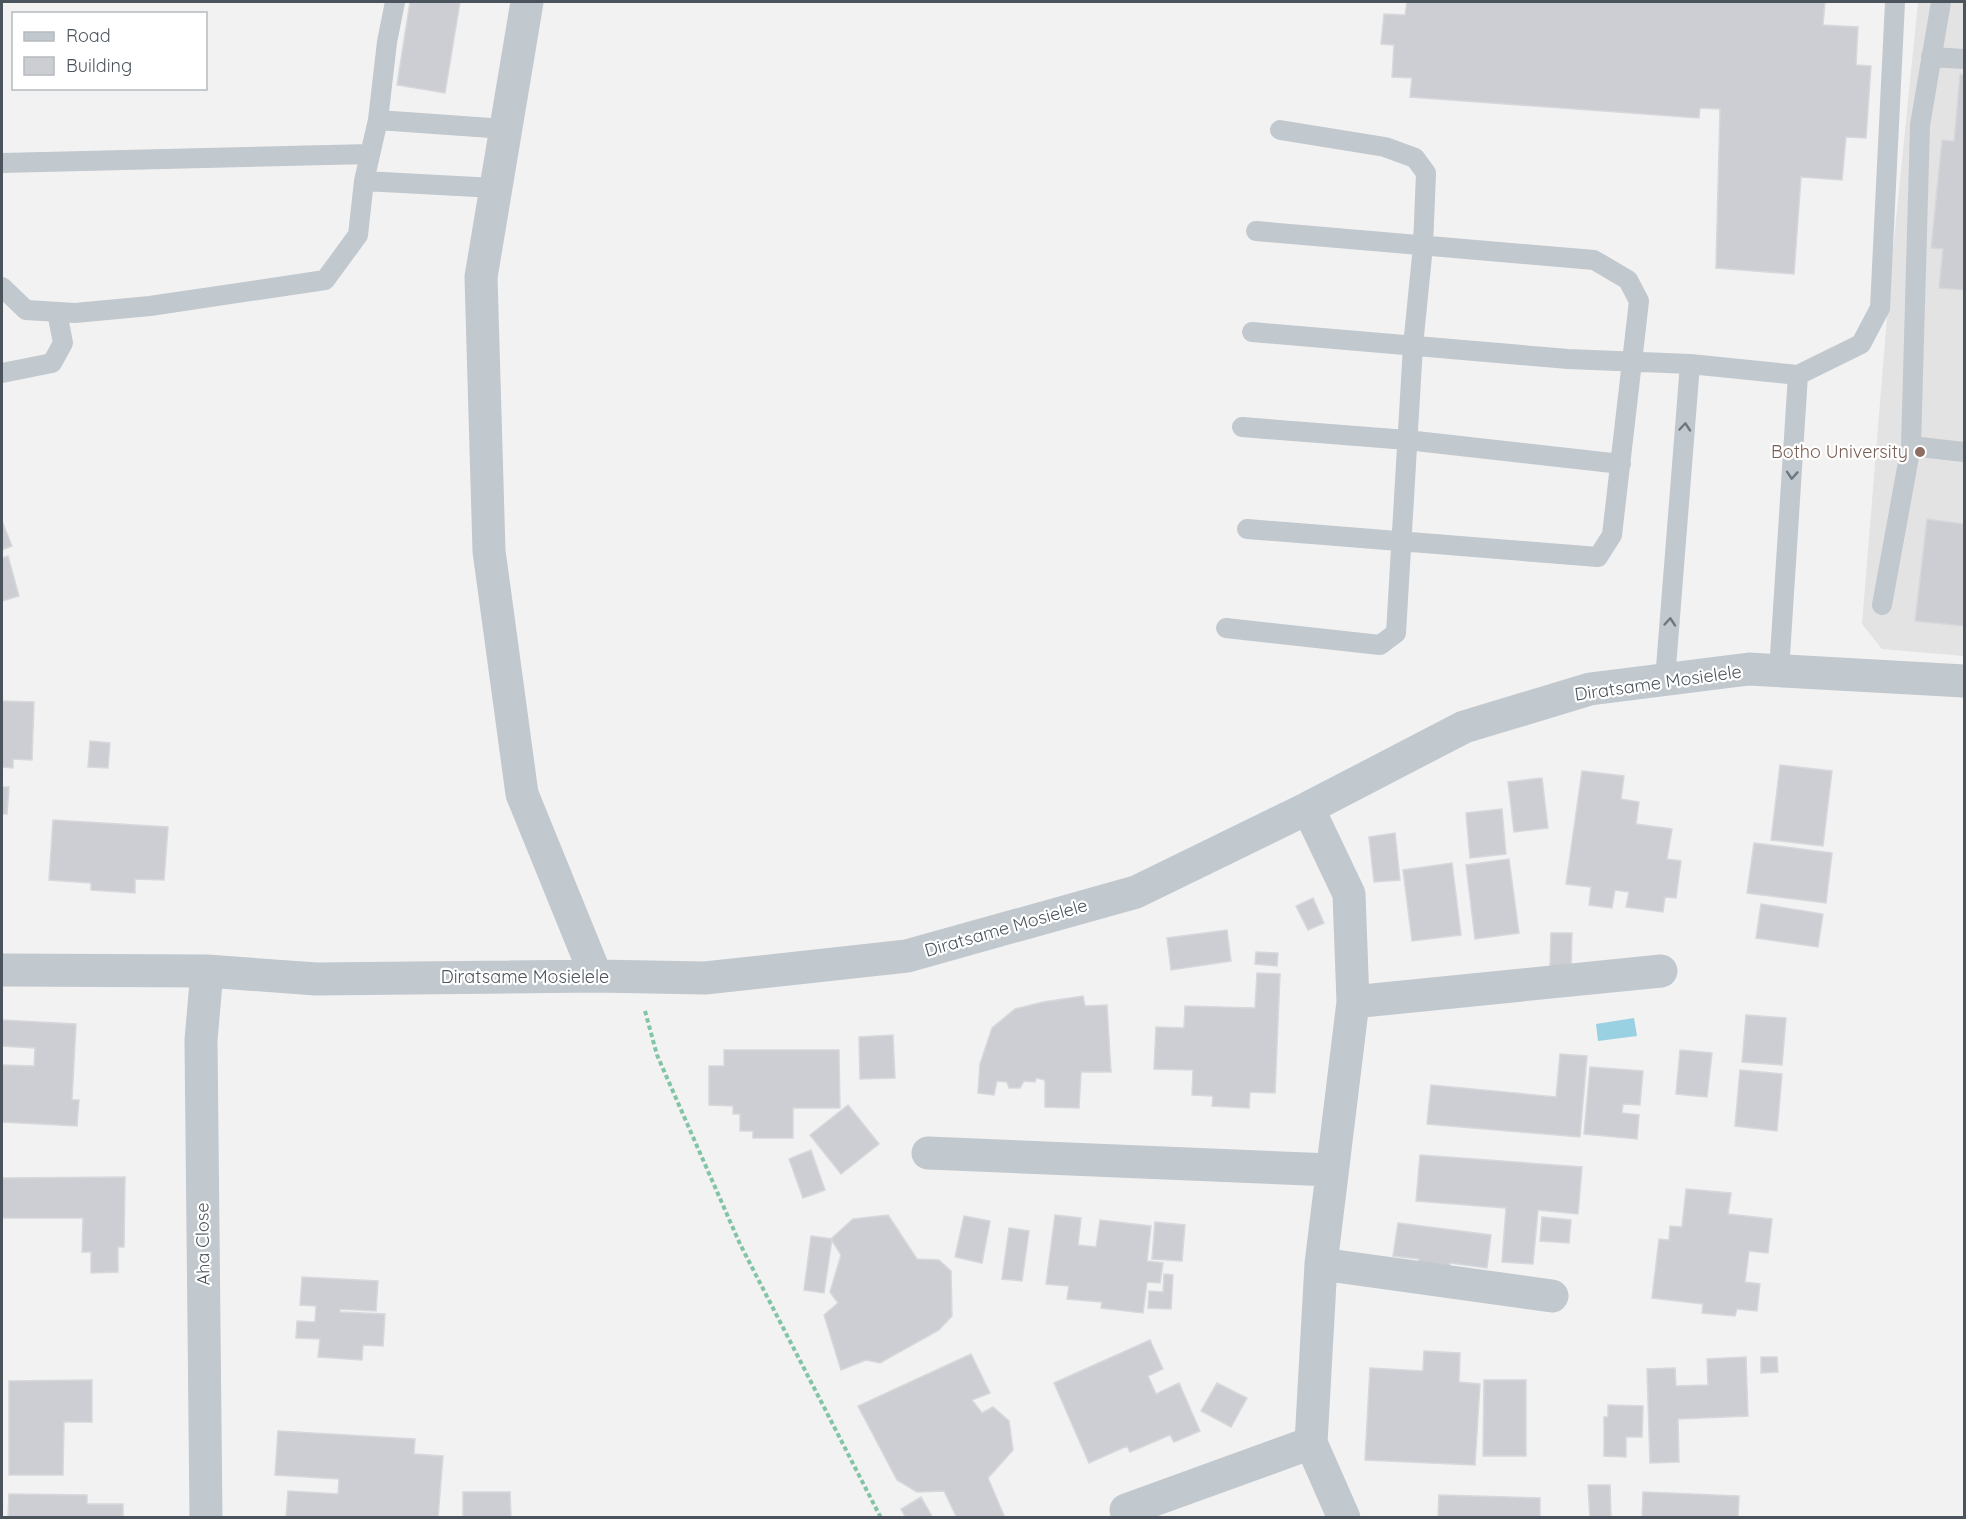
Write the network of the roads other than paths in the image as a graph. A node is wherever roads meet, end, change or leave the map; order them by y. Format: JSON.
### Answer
{"nodes":[{"id":1,"x":395,"y":2,"type":"edge"},
{"id":2,"x":527,"y":2,"type":"edge"},
{"id":3,"x":1895,"y":2,"type":"edge"},
{"id":4,"x":1941,"y":2,"type":"edge"},
{"id":5,"x":1932,"y":57,"type":"junction"},
{"id":6,"x":1965,"y":59,"type":"edge"},
{"id":7,"x":378,"y":120,"type":"junction"},
{"id":8,"x":505,"y":129,"type":"junction"},
{"id":9,"x":1280,"y":130,"type":"dead end"},
{"id":10,"x":370,"y":154,"type":"junction"},
{"id":11,"x":2,"y":163,"type":"edge"},
{"id":12,"x":364,"y":181,"type":"junction"},
{"id":13,"x":495,"y":188,"type":"junction"},
{"id":14,"x":1256,"y":231,"type":"dead end"},
{"id":15,"x":1423,"y":246,"type":"junction"},
{"id":16,"x":2,"y":287,"type":"edge"},
{"id":17,"x":57,"y":312,"type":"junction"},
{"id":18,"x":1252,"y":332,"type":"dead end"},
{"id":19,"x":1413,"y":346,"type":"junction"},
{"id":20,"x":1633,"y":362,"type":"junction"},
{"id":21,"x":1690,"y":364,"type":"junction"},
{"id":22,"x":2,"y":373,"type":"edge"},
{"id":23,"x":1798,"y":375,"type":"junction"},
{"id":24,"x":1242,"y":427,"type":"dead end"},
{"id":25,"x":1407,"y":440,"type":"junction"},
{"id":26,"x":1911,"y":446,"type":"junction"},
{"id":27,"x":1965,"y":452,"type":"edge"},
{"id":28,"x":1621,"y":464,"type":"junction"},
{"id":29,"x":1247,"y":529,"type":"dead end"},
{"id":30,"x":1401,"y":542,"type":"junction"},
{"id":31,"x":1882,"y":604,"type":"dead end"},
{"id":32,"x":1226,"y":628,"type":"dead end"},
{"id":33,"x":1779,"y":671,"type":"junction"},
{"id":34,"x":1665,"y":680,"type":"junction"},
{"id":35,"x":1965,"y":681,"type":"edge"},
{"id":36,"x":1308,"y":808,"type":"junction"},
{"id":37,"x":2,"y":970,"type":"edge"},
{"id":38,"x":207,"y":971,"type":"junction"},
{"id":39,"x":1661,"y":971,"type":"dead end"},
{"id":40,"x":596,"y":976,"type":"junction"},
{"id":41,"x":1353,"y":1002,"type":"junction"},
{"id":42,"x":928,"y":1153,"type":"dead end"},
{"id":43,"x":1332,"y":1170,"type":"junction"},
{"id":44,"x":1321,"y":1264,"type":"junction"},
{"id":45,"x":1552,"y":1296,"type":"dead end"},
{"id":46,"x":1311,"y":1443,"type":"junction"},
{"id":47,"x":1126,"y":1510,"type":"dead end"},
{"id":48,"x":207,"y":1518,"type":"edge"},
{"id":49,"x":1344,"y":1518,"type":"edge"}],
"edges":[{"from":1,"to":7,"type":"lane"},
{"from":2,"to":8,"type":"street"},
{"from":3,"to":23,"type":"lane"},
{"from":4,"to":5,"type":"lane"},
{"from":5,"to":6,"type":"lane"},
{"from":5,"to":26,"type":"lane"},
{"from":7,"to":8,"type":"lane"},
{"from":7,"to":10,"type":"lane"},
{"from":8,"to":13,"type":"street"},
{"from":9,"to":15,"type":"lane"},
{"from":10,"to":11,"type":"lane"},
{"from":10,"to":12,"type":"lane"},
{"from":12,"to":13,"type":"lane"},
{"from":12,"to":17,"type":"lane"},
{"from":13,"to":40,"type":"street"},
{"from":14,"to":15,"type":"lane"},
{"from":15,"to":19,"type":"lane"},
{"from":15,"to":20,"type":"lane"},
{"from":16,"to":17,"type":"lane"},
{"from":17,"to":22,"type":"lane"},
{"from":18,"to":19,"type":"lane"},
{"from":19,"to":20,"type":"lane"},
{"from":19,"to":25,"type":"lane"},
{"from":20,"to":21,"type":"lane"},
{"from":20,"to":28,"type":"lane"},
{"from":21,"to":23,"type":"lane"},
{"from":34,"to":21,"type":"lane","one_way":true},
{"from":23,"to":33,"type":"lane","one_way":true},
{"from":24,"to":25,"type":"lane"},
{"from":25,"to":28,"type":"lane"},
{"from":25,"to":30,"type":"lane"},
{"from":26,"to":27,"type":"lane"},
{"from":26,"to":31,"type":"lane"},
{"from":28,"to":30,"type":"lane"},
{"from":29,"to":30,"type":"lane"},
{"from":30,"to":32,"type":"lane"},
{"from":33,"to":34,"type":"street","name":"Diratsame Mosielele"},
{"from":33,"to":35,"type":"street","name":"Diratsame Mosielele"},
{"from":34,"to":36,"type":"street","name":"Diratsame Mosielele"},
{"from":36,"to":40,"type":"street","name":"Diratsame Mosielele"},
{"from":36,"to":41,"type":"street"},
{"from":37,"to":38,"type":"street","name":"Diratsame Mosielele"},
{"from":38,"to":40,"type":"street","name":"Diratsame Mosielele"},
{"from":38,"to":48,"type":"street","name":"Aha Close"},
{"from":39,"to":41,"type":"street"},
{"from":41,"to":43,"type":"street"},
{"from":42,"to":43,"type":"street"},
{"from":43,"to":44,"type":"street"},
{"from":44,"to":45,"type":"street"},
{"from":44,"to":46,"type":"street"},
{"from":46,"to":47,"type":"street"},
{"from":46,"to":49,"type":"street"}]}
